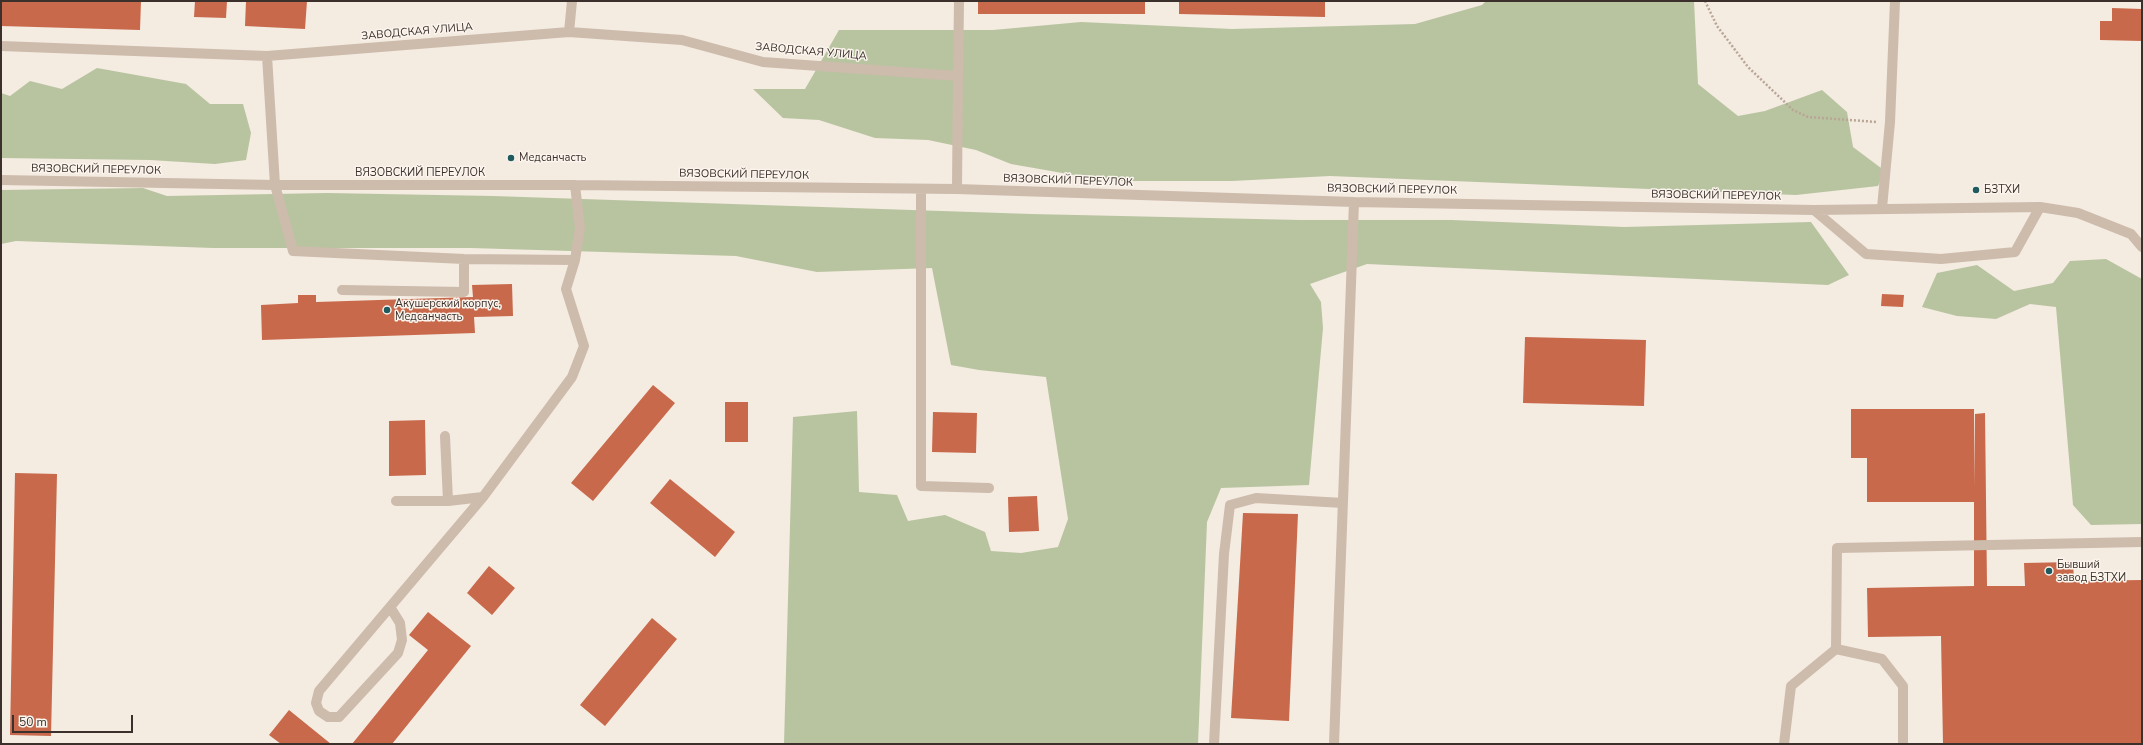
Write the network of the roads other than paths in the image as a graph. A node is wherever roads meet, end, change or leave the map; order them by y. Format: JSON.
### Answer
{"nodes":[{"id":1,"x":572,"y":1,"type":"edge"},
{"id":2,"x":959,"y":1,"type":"edge"},
{"id":3,"x":1895,"y":1,"type":"edge"},
{"id":4,"x":569,"y":32,"type":"junction"},
{"id":5,"x":1,"y":46,"type":"edge"},
{"id":6,"x":267,"y":56,"type":"junction"},
{"id":7,"x":958,"y":76,"type":"junction"},
{"id":8,"x":1,"y":180,"type":"edge"},
{"id":9,"x":275,"y":185,"type":"junction"},
{"id":10,"x":575,"y":185,"type":"junction"},
{"id":11,"x":921,"y":189,"type":"junction"},
{"id":12,"x":957,"y":189,"type":"junction"},
{"id":13,"x":1354,"y":202,"type":"junction"},
{"id":14,"x":2040,"y":207,"type":"junction"},
{"id":15,"x":1882,"y":208,"type":"junction"},
{"id":16,"x":1814,"y":210,"type":"junction"},
{"id":17,"x":2142,"y":247,"type":"edge"},
{"id":18,"x":464,"y":259,"type":"junction"},
{"id":19,"x":575,"y":260,"type":"junction"},
{"id":20,"x":342,"y":290,"type":"dead end"},
{"id":21,"x":445,"y":436,"type":"dead end"},
{"id":22,"x":989,"y":488,"type":"dead end"},
{"id":23,"x":483,"y":497,"type":"junction"},
{"id":24,"x":396,"y":501,"type":"dead end"},
{"id":25,"x":448,"y":501,"type":"junction"},
{"id":26,"x":1342,"y":503,"type":"junction"},
{"id":27,"x":2142,"y":542,"type":"edge"},
{"id":28,"x":390,"y":607,"type":"junction"},
{"id":29,"x":1836,"y":649,"type":"junction"},
{"id":30,"x":1214,"y":744,"type":"edge"},
{"id":31,"x":1334,"y":744,"type":"edge"},
{"id":32,"x":1784,"y":744,"type":"edge"},
{"id":33,"x":1904,"y":744,"type":"edge"}],
"edges":[{"from":1,"to":4,"type":"street"},
{"from":2,"to":7,"type":"street"},
{"from":3,"to":15,"type":"street"},
{"from":4,"to":6,"type":"street","name":"ЗАВОДСКАЯ УЛИЦА"},
{"from":4,"to":7,"type":"street","name":"ЗАВОДСКАЯ УЛИЦА"},
{"from":5,"to":6,"type":"street","name":"ЗАВОДСКАЯ УЛИЦА"},
{"from":6,"to":9,"type":"street"},
{"from":7,"to":12,"type":"street"},
{"from":8,"to":9,"type":"street","name":"ВЯЗОВСКИЙ ПЕРЕУЛОК"},
{"from":9,"to":10,"type":"street","name":"ВЯЗОВСКИЙ ПЕРЕУЛОК"},
{"from":9,"to":18,"type":"street"},
{"from":10,"to":11,"type":"street","name":"ВЯЗОВСКИЙ ПЕРЕУЛОК"},
{"from":10,"to":19,"type":"street"},
{"from":11,"to":12,"type":"street","name":"ВЯЗОВСКИЙ ПЕРЕУЛОК"},
{"from":11,"to":22,"type":"street"},
{"from":12,"to":13,"type":"street","name":"ВЯЗОВСКИЙ ПЕРЕУЛОК"},
{"from":13,"to":16,"type":"street","name":"ВЯЗОВСКИЙ ПЕРЕУЛОК"},
{"from":13,"to":26,"type":"street"},
{"from":14,"to":15,"type":"street","name":"ВЯЗОВСКИЙ ПЕРЕУЛОК"},
{"from":14,"to":16,"type":"street"},
{"from":14,"to":17,"type":"street","name":"ВЯЗОВСКИЙ ПЕРЕУЛОК"},
{"from":15,"to":16,"type":"street","name":"ВЯЗОВСКИЙ ПЕРЕУЛОК"},
{"from":18,"to":19,"type":"street"},
{"from":18,"to":20,"type":"street"},
{"from":19,"to":23,"type":"street"},
{"from":21,"to":25,"type":"street"},
{"from":23,"to":25,"type":"street"},
{"from":23,"to":28,"type":"street"},
{"from":24,"to":25,"type":"street"},
{"from":26,"to":30,"type":"street"},
{"from":26,"to":31,"type":"street"},
{"from":27,"to":29,"type":"street"},
{"from":28,"to":28,"type":"street"},
{"from":29,"to":32,"type":"street"},
{"from":29,"to":33,"type":"street"}]}
